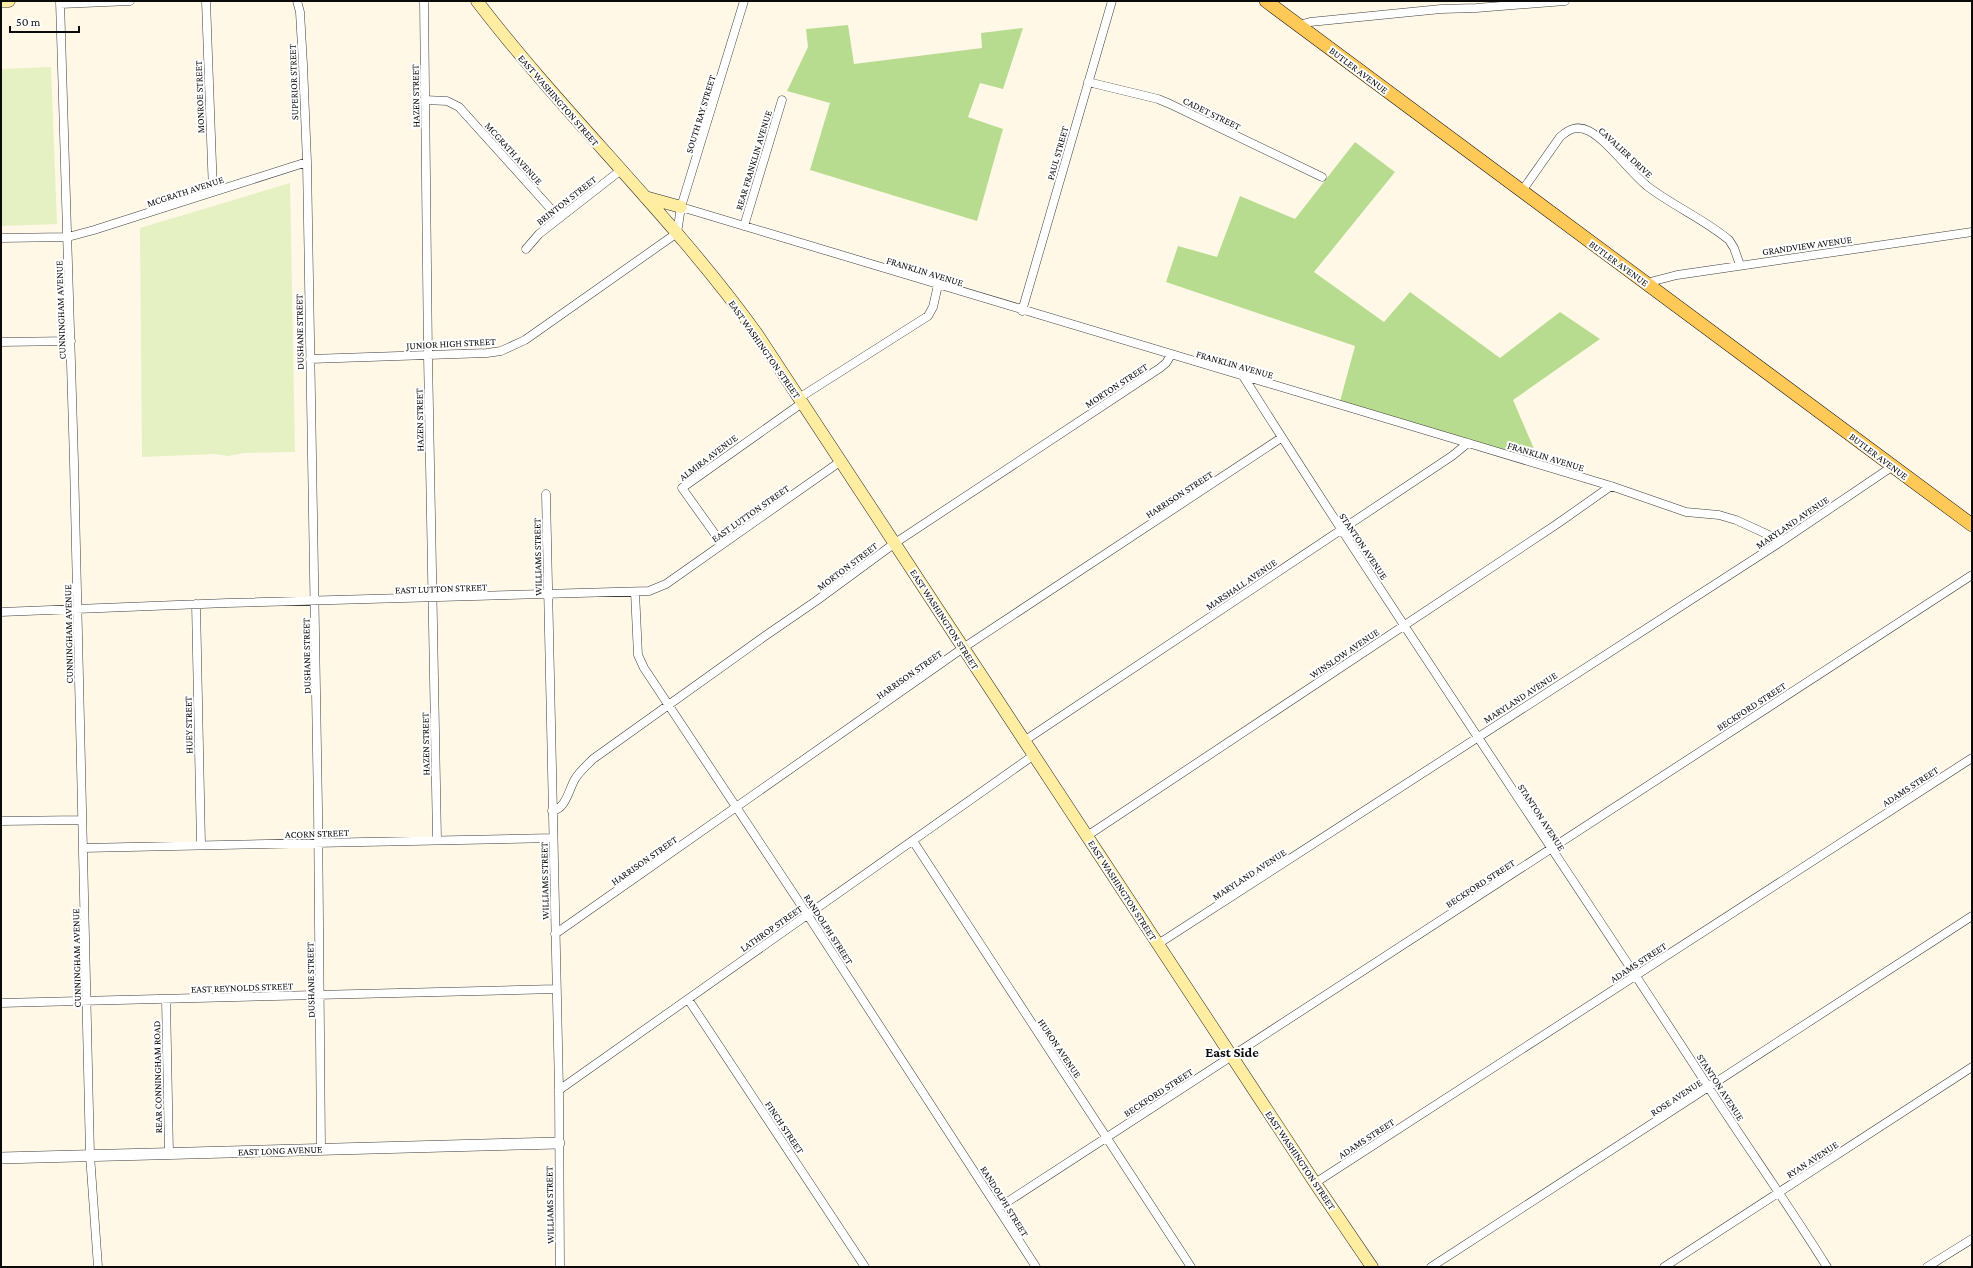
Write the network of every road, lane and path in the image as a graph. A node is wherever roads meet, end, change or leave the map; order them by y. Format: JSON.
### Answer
{"nodes":[{"id":1,"x":1,"y":1,"type":"edge"},
{"id":2,"x":9,"y":1,"type":"edge"},
{"id":3,"x":130,"y":1,"type":"edge"},
{"id":4,"x":206,"y":1,"type":"edge"},
{"id":5,"x":297,"y":1,"type":"edge"},
{"id":6,"x":424,"y":1,"type":"edge"},
{"id":7,"x":477,"y":1,"type":"edge"},
{"id":8,"x":744,"y":1,"type":"edge"},
{"id":9,"x":1112,"y":1,"type":"edge"},
{"id":10,"x":1266,"y":1,"type":"edge"},
{"id":11,"x":1565,"y":1,"type":"edge"},
{"id":12,"x":60,"y":3,"type":"edge"},
{"id":13,"x":1299,"y":25,"type":"junction"},
{"id":14,"x":1088,"y":82,"type":"junction"},
{"id":15,"x":424,"y":100,"type":"junction"},
{"id":16,"x":782,"y":100,"type":"dead end"},
{"id":17,"x":307,"y":162,"type":"junction"},
{"id":18,"x":621,"y":170,"type":"junction"},
{"id":19,"x":1322,"y":177,"type":"dead end"},
{"id":20,"x":1522,"y":191,"type":"junction"},
{"id":21,"x":213,"y":192,"type":"junction"},
{"id":22,"x":645,"y":197,"type":"junction"},
{"id":23,"x":681,"y":207,"type":"junction"},
{"id":24,"x":566,"y":213,"type":"junction"},
{"id":25,"x":744,"y":226,"type":"junction"},
{"id":26,"x":1972,"y":232,"type":"edge"},
{"id":27,"x":677,"y":233,"type":"junction"},
{"id":28,"x":68,"y":237,"type":"junction"},
{"id":29,"x":1,"y":238,"type":"edge"},
{"id":30,"x":526,"y":249,"type":"dead end"},
{"id":31,"x":1740,"y":265,"type":"junction"},
{"id":32,"x":1646,"y":283,"type":"junction"},
{"id":33,"x":938,"y":285,"type":"junction"},
{"id":34,"x":1022,"y":311,"type":"junction"},
{"id":35,"x":71,"y":341,"type":"junction"},
{"id":36,"x":1,"y":342,"type":"edge"},
{"id":37,"x":1171,"y":355,"type":"junction"},
{"id":38,"x":428,"y":356,"type":"junction"},
{"id":39,"x":310,"y":359,"type":"junction"},
{"id":40,"x":1242,"y":376,"type":"junction"},
{"id":41,"x":801,"y":400,"type":"junction"},
{"id":42,"x":1281,"y":438,"type":"junction"},
{"id":43,"x":1468,"y":443,"type":"junction"},
{"id":44,"x":841,"y":461,"type":"junction"},
{"id":45,"x":1892,"y":466,"type":"junction"},
{"id":46,"x":1611,"y":486,"type":"junction"},
{"id":47,"x":546,"y":494,"type":"dead end"},
{"id":48,"x":1972,"y":525,"type":"edge"},
{"id":49,"x":1342,"y":530,"type":"junction"},
{"id":50,"x":1782,"y":541,"type":"junction"},
{"id":51,"x":895,"y":543,"type":"junction"},
{"id":52,"x":722,"y":544,"type":"junction"},
{"id":53,"x":1972,"y":575,"type":"edge"},
{"id":54,"x":635,"y":592,"type":"junction"},
{"id":55,"x":548,"y":595,"type":"junction"},
{"id":56,"x":433,"y":598,"type":"junction"},
{"id":57,"x":315,"y":602,"type":"junction"},
{"id":58,"x":196,"y":604,"type":"junction"},
{"id":59,"x":77,"y":609,"type":"junction"},
{"id":60,"x":1,"y":612,"type":"edge"},
{"id":61,"x":1404,"y":625,"type":"junction"},
{"id":62,"x":963,"y":648,"type":"junction"},
{"id":63,"x":668,"y":704,"type":"junction"},
{"id":64,"x":1477,"y":737,"type":"junction"},
{"id":65,"x":1024,"y":741,"type":"junction"},
{"id":66,"x":1034,"y":755,"type":"junction"},
{"id":67,"x":1972,"y":758,"type":"edge"},
{"id":68,"x":738,"y":808,"type":"junction"},
{"id":69,"x":552,"y":811,"type":"junction"},
{"id":70,"x":82,"y":820,"type":"junction"},
{"id":71,"x":1,"y":822,"type":"edge"},
{"id":72,"x":1087,"y":836,"type":"junction"},
{"id":73,"x":553,"y":838,"type":"junction"},
{"id":74,"x":437,"y":839,"type":"junction"},
{"id":75,"x":913,"y":841,"type":"junction"},
{"id":76,"x":318,"y":843,"type":"junction"},
{"id":77,"x":201,"y":845,"type":"junction"},
{"id":78,"x":83,"y":848,"type":"junction"},
{"id":79,"x":1551,"y":849,"type":"junction"},
{"id":80,"x":807,"y":914,"type":"junction"},
{"id":81,"x":1972,"y":916,"type":"edge"},
{"id":82,"x":555,"y":934,"type":"junction"},
{"id":83,"x":1158,"y":944,"type":"junction"},
{"id":84,"x":1636,"y":976,"type":"junction"},
{"id":85,"x":556,"y":989,"type":"junction"},
{"id":86,"x":320,"y":995,"type":"junction"},
{"id":87,"x":166,"y":999,"type":"junction"},
{"id":88,"x":688,"y":999,"type":"junction"},
{"id":89,"x":87,"y":1000,"type":"junction"},
{"id":90,"x":1,"y":1003,"type":"edge"},
{"id":91,"x":1232,"y":1056,"type":"junction"},
{"id":92,"x":1972,"y":1067,"type":"edge"},
{"id":93,"x":1708,"y":1088,"type":"junction"},
{"id":94,"x":558,"y":1090,"type":"junction"},
{"id":95,"x":1107,"y":1137,"type":"junction"},
{"id":96,"x":558,"y":1143,"type":"junction"},
{"id":97,"x":321,"y":1149,"type":"junction"},
{"id":98,"x":169,"y":1153,"type":"junction"},
{"id":99,"x":90,"y":1155,"type":"junction"},
{"id":100,"x":1,"y":1158,"type":"edge"},
{"id":101,"x":1315,"y":1184,"type":"junction"},
{"id":102,"x":1778,"y":1193,"type":"junction"},
{"id":103,"x":998,"y":1208,"type":"junction"},
{"id":104,"x":1972,"y":1239,"type":"edge"},
{"id":105,"x":98,"y":1267,"type":"edge"},
{"id":106,"x":560,"y":1267,"type":"edge"},
{"id":107,"x":865,"y":1267,"type":"edge"},
{"id":108,"x":1036,"y":1267,"type":"edge"},
{"id":109,"x":1191,"y":1267,"type":"edge"},
{"id":110,"x":1372,"y":1267,"type":"edge"},
{"id":111,"x":1431,"y":1267,"type":"edge"},
{"id":112,"x":1664,"y":1267,"type":"edge"},
{"id":113,"x":1827,"y":1267,"type":"edge"},
{"id":114,"x":1927,"y":1267,"type":"edge"}],
"edges":[{"from":1,"to":2,"type":"main road"},
{"from":3,"to":12,"type":"street"},
{"from":4,"to":21,"type":"street","name":"MONROE STREET"},
{"from":5,"to":17,"type":"street","name":"SUPERIOR STREET"},
{"from":6,"to":15,"type":"street","name":"HAZEN STREET"},
{"from":7,"to":18,"type":"main road","name":"EAST WASHINGTON STREET"},
{"from":8,"to":23,"type":"street","name":"SOUTH RAY STREET"},
{"from":9,"to":14,"type":"street","name":"PAUL STREET"},
{"from":10,"to":13,"type":"main road","name":"BUTLER AVENUE"},
{"from":11,"to":13,"type":"street"},
{"from":12,"to":28,"type":"street","name":"CUNNINGHAM AVENUE"},
{"from":13,"to":20,"type":"main road","name":"BUTLER AVENUE"},
{"from":14,"to":19,"type":"street","name":"CADET STREET"},
{"from":14,"to":34,"type":"street","name":"PAUL STREET"},
{"from":15,"to":24,"type":"street","name":"MCGRATH AVENUE"},
{"from":15,"to":38,"type":"street","name":"HAZEN STREET"},
{"from":16,"to":25,"type":"street","name":"REAR FRANKLIN AVENUE"},
{"from":17,"to":21,"type":"street","name":"MCGRATH AVENUE"},
{"from":17,"to":39,"type":"street","name":"DUSHANE STREET"},
{"from":18,"to":22,"type":"main road","name":"EAST WASHINGTON STREET"},
{"from":18,"to":24,"type":"street","name":"BRINTON STREET"},
{"from":20,"to":31,"type":"street","name":"CAVALIER DRIVE"},
{"from":20,"to":32,"type":"main road","name":"BUTLER AVENUE"},
{"from":21,"to":28,"type":"street","name":"MCGRATH AVENUE"},
{"from":22,"to":23,"type":"main road"},
{"from":22,"to":27,"type":"main road","name":"EAST WASHINGTON STREET"},
{"from":23,"to":25,"type":"street","name":"FRANKLIN AVENUE"},
{"from":23,"to":27,"type":"street","name":"SOUTH RAY STREET"},
{"from":24,"to":30,"type":"street","name":"BRINTON STREET"},
{"from":25,"to":33,"type":"street","name":"FRANKLIN AVENUE"},
{"from":26,"to":31,"type":"street","name":"GRANDVIEW AVENUE"},
{"from":27,"to":38,"type":"street","name":"JUNIOR HIGH STREET"},
{"from":27,"to":41,"type":"main road","name":"EAST WASHINGTON STREET"},
{"from":28,"to":29,"type":"street","name":"MCGRATH AVENUE"},
{"from":28,"to":35,"type":"street","name":"CUNNINGHAM AVENUE"},
{"from":31,"to":32,"type":"street","name":"GRANDVIEW AVENUE"},
{"from":32,"to":45,"type":"main road","name":"BUTLER AVENUE"},
{"from":33,"to":34,"type":"street","name":"FRANKLIN AVENUE"},
{"from":33,"to":41,"type":"street","name":"ALMIRA AVENUE"},
{"from":34,"to":37,"type":"street","name":"FRANKLIN AVENUE"},
{"from":35,"to":36,"type":"street"},
{"from":35,"to":59,"type":"street","name":"CUNNINGHAM AVENUE"},
{"from":37,"to":40,"type":"street","name":"FRANKLIN AVENUE"},
{"from":37,"to":51,"type":"street","name":"MORTON STREET"},
{"from":38,"to":39,"type":"street","name":"JUNIOR HIGH STREET"},
{"from":38,"to":56,"type":"street","name":"HAZEN STREET"},
{"from":39,"to":57,"type":"street","name":"DUSHANE STREET"},
{"from":40,"to":42,"type":"street","name":"STANTON AVENUE"},
{"from":40,"to":43,"type":"street","name":"FRANKLIN AVENUE"},
{"from":41,"to":44,"type":"main road","name":"EAST WASHINGTON STREET"},
{"from":41,"to":52,"type":"street","name":"ALMIRA AVENUE"},
{"from":42,"to":49,"type":"street","name":"STANTON AVENUE"},
{"from":42,"to":62,"type":"street","name":"HARRISON STREET"},
{"from":43,"to":46,"type":"street","name":"FRANKLIN AVENUE"},
{"from":43,"to":49,"type":"street","name":"MARSHALL AVENUE"},
{"from":44,"to":51,"type":"main road","name":"EAST WASHINGTON STREET"},
{"from":44,"to":52,"type":"street","name":"EAST LUTTON STREET"},
{"from":45,"to":48,"type":"main road","name":"BUTLER AVENUE"},
{"from":45,"to":50,"type":"street","name":"MARYLAND AVENUE"},
{"from":46,"to":50,"type":"street","name":"FRANKLIN AVENUE"},
{"from":46,"to":61,"type":"street","name":"WINSLOW AVENUE"},
{"from":47,"to":55,"type":"street","name":"WILLIAMS STREET"},
{"from":49,"to":61,"type":"street","name":"STANTON AVENUE"},
{"from":49,"to":65,"type":"street","name":"MARSHALL AVENUE"},
{"from":50,"to":64,"type":"street","name":"MARYLAND AVENUE"},
{"from":51,"to":62,"type":"main road","name":"EAST WASHINGTON STREET"},
{"from":51,"to":63,"type":"street","name":"MORTON STREET"},
{"from":52,"to":54,"type":"street","name":"EAST LUTTON STREET"},
{"from":53,"to":79,"type":"street","name":"BECKFORD STREET"},
{"from":54,"to":55,"type":"street","name":"EAST LUTTON STREET"},
{"from":54,"to":63,"type":"street","name":"RANDOLPH STREET"},
{"from":55,"to":56,"type":"street","name":"EAST LUTTON STREET"},
{"from":55,"to":69,"type":"street","name":"WILLIAMS STREET"},
{"from":56,"to":57,"type":"street","name":"EAST LUTTON STREET"},
{"from":56,"to":74,"type":"street","name":"HAZEN STREET"},
{"from":57,"to":58,"type":"street","name":"EAST LUTTON STREET"},
{"from":57,"to":76,"type":"street","name":"DUSHANE STREET"},
{"from":58,"to":59,"type":"street","name":"EAST LUTTON STREET"},
{"from":58,"to":77,"type":"street","name":"HUEY STREET"},
{"from":59,"to":60,"type":"street","name":"EAST LUTTON STREET"},
{"from":59,"to":70,"type":"street","name":"CUNNINGHAM AVENUE"},
{"from":61,"to":64,"type":"street","name":"STANTON AVENUE"},
{"from":61,"to":72,"type":"street","name":"WINSLOW AVENUE"},
{"from":62,"to":65,"type":"main road","name":"EAST WASHINGTON STREET"},
{"from":62,"to":68,"type":"street","name":"HARRISON STREET"},
{"from":63,"to":68,"type":"street","name":"RANDOLPH STREET"},
{"from":63,"to":69,"type":"street","name":"MORTON STREET"},
{"from":64,"to":79,"type":"street","name":"STANTON AVENUE"},
{"from":64,"to":83,"type":"street","name":"MARYLAND AVENUE"},
{"from":65,"to":66,"type":"main road","name":"EAST WASHINGTON STREET"},
{"from":66,"to":72,"type":"main road","name":"EAST WASHINGTON STREET"},
{"from":66,"to":75,"type":"street","name":"LATHROP STREET"},
{"from":67,"to":84,"type":"street","name":"ADAMS STREET"},
{"from":68,"to":80,"type":"street","name":"RANDOLPH STREET"},
{"from":68,"to":82,"type":"street","name":"HARRISON STREET"},
{"from":69,"to":73,"type":"street","name":"WILLIAMS STREET"},
{"from":70,"to":71,"type":"street"},
{"from":70,"to":78,"type":"street","name":"CUNNINGHAM AVENUE"},
{"from":72,"to":83,"type":"main road","name":"EAST WASHINGTON STREET"},
{"from":73,"to":74,"type":"street","name":"ACORN STREET"},
{"from":73,"to":82,"type":"street","name":"WILLIAMS STREET"},
{"from":74,"to":76,"type":"street","name":"ACORN STREET"},
{"from":75,"to":80,"type":"street","name":"LATHROP STREET"},
{"from":75,"to":95,"type":"street","name":"HURON AVENUE"},
{"from":76,"to":77,"type":"street","name":"ACORN STREET"},
{"from":76,"to":86,"type":"street","name":"DUSHANE STREET"},
{"from":77,"to":78,"type":"street","name":"ACORN STREET"},
{"from":78,"to":89,"type":"street","name":"CUNNINGHAM AVENUE"},
{"from":79,"to":84,"type":"street","name":"STANTON AVENUE"},
{"from":79,"to":91,"type":"street","name":"BECKFORD STREET"},
{"from":80,"to":88,"type":"street","name":"LATHROP STREET"},
{"from":80,"to":103,"type":"street","name":"RANDOLPH STREET"},
{"from":81,"to":93,"type":"street","name":"ROSE AVENUE"},
{"from":82,"to":85,"type":"street","name":"WILLIAMS STREET"},
{"from":83,"to":91,"type":"main road","name":"EAST WASHINGTON STREET"},
{"from":84,"to":93,"type":"street","name":"STANTON AVENUE"},
{"from":84,"to":101,"type":"street","name":"ADAMS STREET"},
{"from":85,"to":86,"type":"street","name":"EAST REYNOLDS STREET"},
{"from":85,"to":94,"type":"street","name":"WILLIAMS STREET"},
{"from":86,"to":87,"type":"street","name":"EAST REYNOLDS STREET"},
{"from":86,"to":97,"type":"street","name":"DUSHANE STREET"},
{"from":87,"to":89,"type":"street","name":"EAST REYNOLDS STREET"},
{"from":87,"to":98,"type":"street","name":"REAR CONNINGHAM ROAD"},
{"from":88,"to":94,"type":"street","name":"LATHROP STREET"},
{"from":88,"to":107,"type":"street","name":"FINCH STREET"},
{"from":89,"to":90,"type":"street","name":"EAST REYNOLDS STREET"},
{"from":89,"to":99,"type":"street","name":"CUNNINGHAM AVENUE"},
{"from":91,"to":95,"type":"street","name":"BECKFORD STREET"},
{"from":91,"to":101,"type":"main road","name":"EAST WASHINGTON STREET"},
{"from":92,"to":102,"type":"street","name":"RYAN AVENUE"},
{"from":93,"to":102,"type":"street","name":"STANTON AVENUE"},
{"from":93,"to":111,"type":"street","name":"ROSE AVENUE"},
{"from":94,"to":96,"type":"street","name":"WILLIAMS STREET"},
{"from":95,"to":103,"type":"street","name":"BECKFORD STREET"},
{"from":95,"to":109,"type":"street","name":"HURON AVENUE"},
{"from":96,"to":97,"type":"street","name":"EAST LONG AVENUE"},
{"from":96,"to":106,"type":"street","name":"WILLIAMS STREET"},
{"from":97,"to":98,"type":"street","name":"EAST LONG AVENUE"},
{"from":98,"to":99,"type":"street","name":"EAST LONG AVENUE"},
{"from":99,"to":100,"type":"street","name":"EAST LONG AVENUE"},
{"from":99,"to":105,"type":"street","name":"CUNNINGHAM AVENUE"},
{"from":101,"to":110,"type":"main road","name":"EAST WASHINGTON STREET"},
{"from":102,"to":112,"type":"street","name":"RYAN AVENUE"},
{"from":102,"to":113,"type":"street","name":"STANTON AVENUE"},
{"from":103,"to":108,"type":"street","name":"RANDOLPH STREET"},
{"from":104,"to":114,"type":"street"}]}
